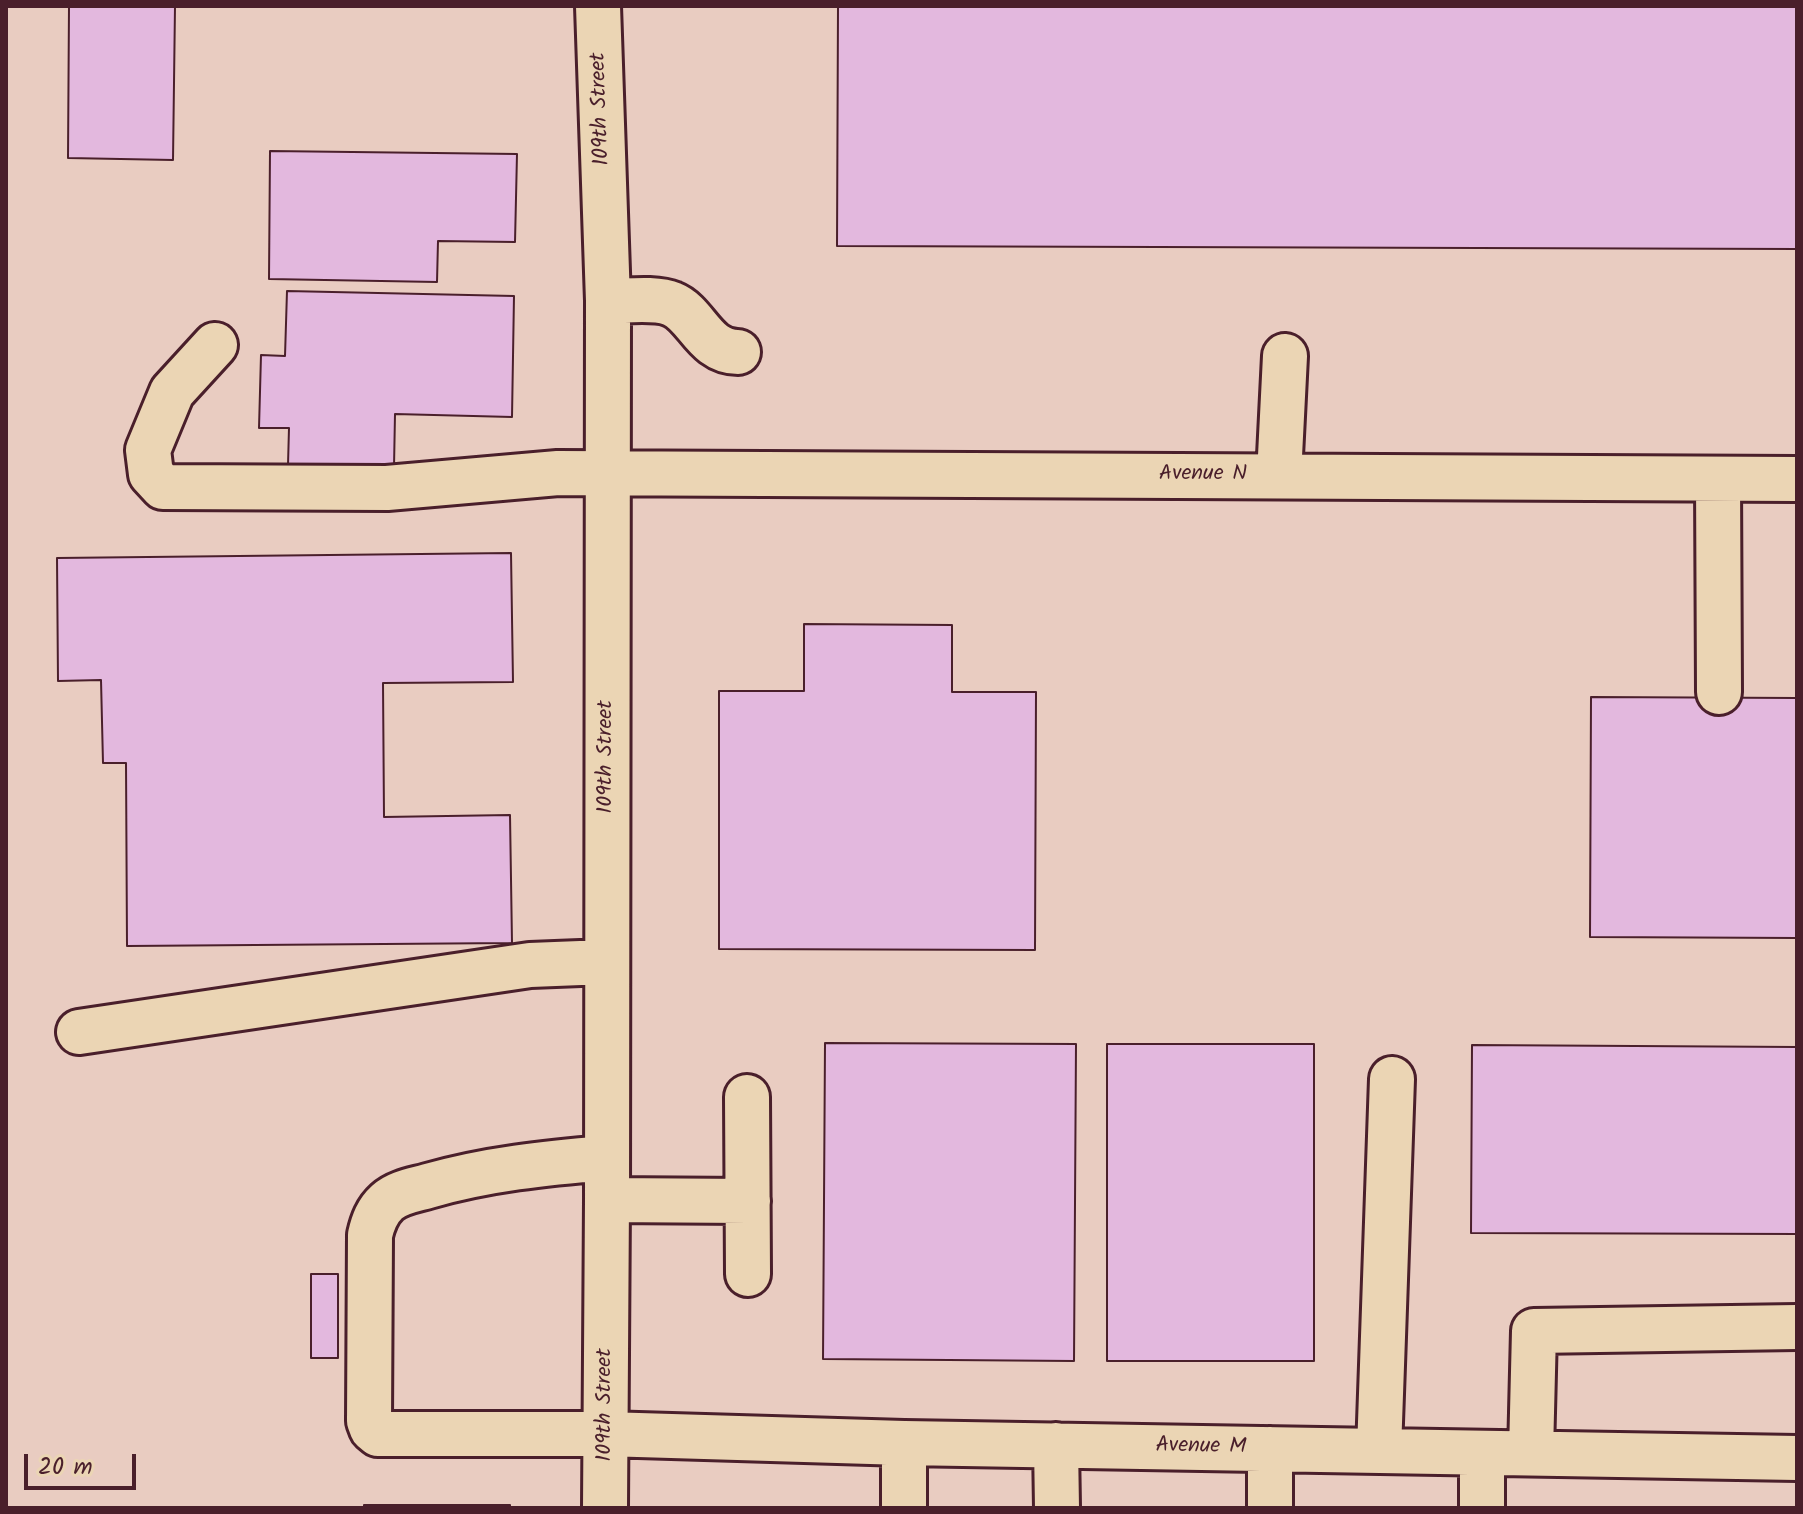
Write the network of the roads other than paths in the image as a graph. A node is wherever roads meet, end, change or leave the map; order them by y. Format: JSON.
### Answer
{"nodes":[{"id":1,"x":598,"y":6,"type":"edge"},
{"id":2,"x":608,"y":301,"type":"junction"},
{"id":3,"x":215,"y":345,"type":"dead end"},
{"id":4,"x":738,"y":352,"type":"dead end"},
{"id":5,"x":1285,"y":356,"type":"dead end"},
{"id":6,"x":608,"y":473,"type":"junction"},
{"id":7,"x":1279,"y":476,"type":"junction"},
{"id":8,"x":1718,"y":479,"type":"junction"},
{"id":9,"x":1797,"y":479,"type":"edge"},
{"id":10,"x":1719,"y":692,"type":"dead end"},
{"id":11,"x":606,"y":962,"type":"junction"},
{"id":12,"x":79,"y":1032,"type":"dead end"},
{"id":13,"x":1392,"y":1079,"type":"dead end"},
{"id":14,"x":747,"y":1097,"type":"dead end"},
{"id":15,"x":607,"y":1179,"type":"junction"},
{"id":16,"x":748,"y":1201,"type":"junction"},
{"id":17,"x":748,"y":1274,"type":"dead end"},
{"id":18,"x":1797,"y":1327,"type":"edge"},
{"id":19,"x":605,"y":1434,"type":"junction"},
{"id":20,"x":904,"y":1443,"type":"junction"},
{"id":21,"x":1056,"y":1445,"type":"junction"},
{"id":22,"x":1270,"y":1449,"type":"junction"},
{"id":23,"x":1379,"y":1451,"type":"junction"},
{"id":24,"x":1482,"y":1453,"type":"junction"},
{"id":25,"x":1531,"y":1453,"type":"junction"},
{"id":26,"x":1797,"y":1458,"type":"edge"},
{"id":27,"x":605,"y":1508,"type":"edge"},
{"id":28,"x":904,"y":1508,"type":"edge"},
{"id":29,"x":1057,"y":1508,"type":"edge"},
{"id":30,"x":1270,"y":1508,"type":"edge"},
{"id":31,"x":1482,"y":1508,"type":"edge"}],
"edges":[{"from":1,"to":2,"type":"street","name":"109th Street"},
{"from":2,"to":4,"type":"street"},
{"from":2,"to":6,"type":"street","name":"109th Street"},
{"from":3,"to":6,"type":"street","name":"Avenue N"},
{"from":5,"to":7,"type":"street"},
{"from":6,"to":7,"type":"street","name":"Avenue N"},
{"from":6,"to":11,"type":"street","name":"109th Street"},
{"from":7,"to":8,"type":"street","name":"Avenue N"},
{"from":8,"to":9,"type":"street","name":"Avenue N"},
{"from":8,"to":10,"type":"street"},
{"from":11,"to":12,"type":"street"},
{"from":11,"to":15,"type":"street","name":"109th Street"},
{"from":13,"to":23,"type":"street"},
{"from":14,"to":16,"type":"street"},
{"from":15,"to":16,"type":"street"},
{"from":15,"to":19,"type":"street","name":"109th Street"},
{"from":15,"to":19,"type":"street","name":"Avenue M"},
{"from":16,"to":17,"type":"street"},
{"from":18,"to":25,"type":"street"},
{"from":19,"to":20,"type":"street","name":"Avenue M"},
{"from":19,"to":27,"type":"street","name":"109th Street"},
{"from":20,"to":21,"type":"street","name":"Avenue M"},
{"from":20,"to":28,"type":"street"},
{"from":21,"to":22,"type":"street","name":"Avenue M"},
{"from":21,"to":29,"type":"street"},
{"from":22,"to":23,"type":"street","name":"Avenue M"},
{"from":22,"to":30,"type":"street"},
{"from":23,"to":24,"type":"street","name":"Avenue M"},
{"from":24,"to":25,"type":"street","name":"Avenue M"},
{"from":24,"to":31,"type":"street"},
{"from":25,"to":26,"type":"street","name":"Avenue M"}]}
